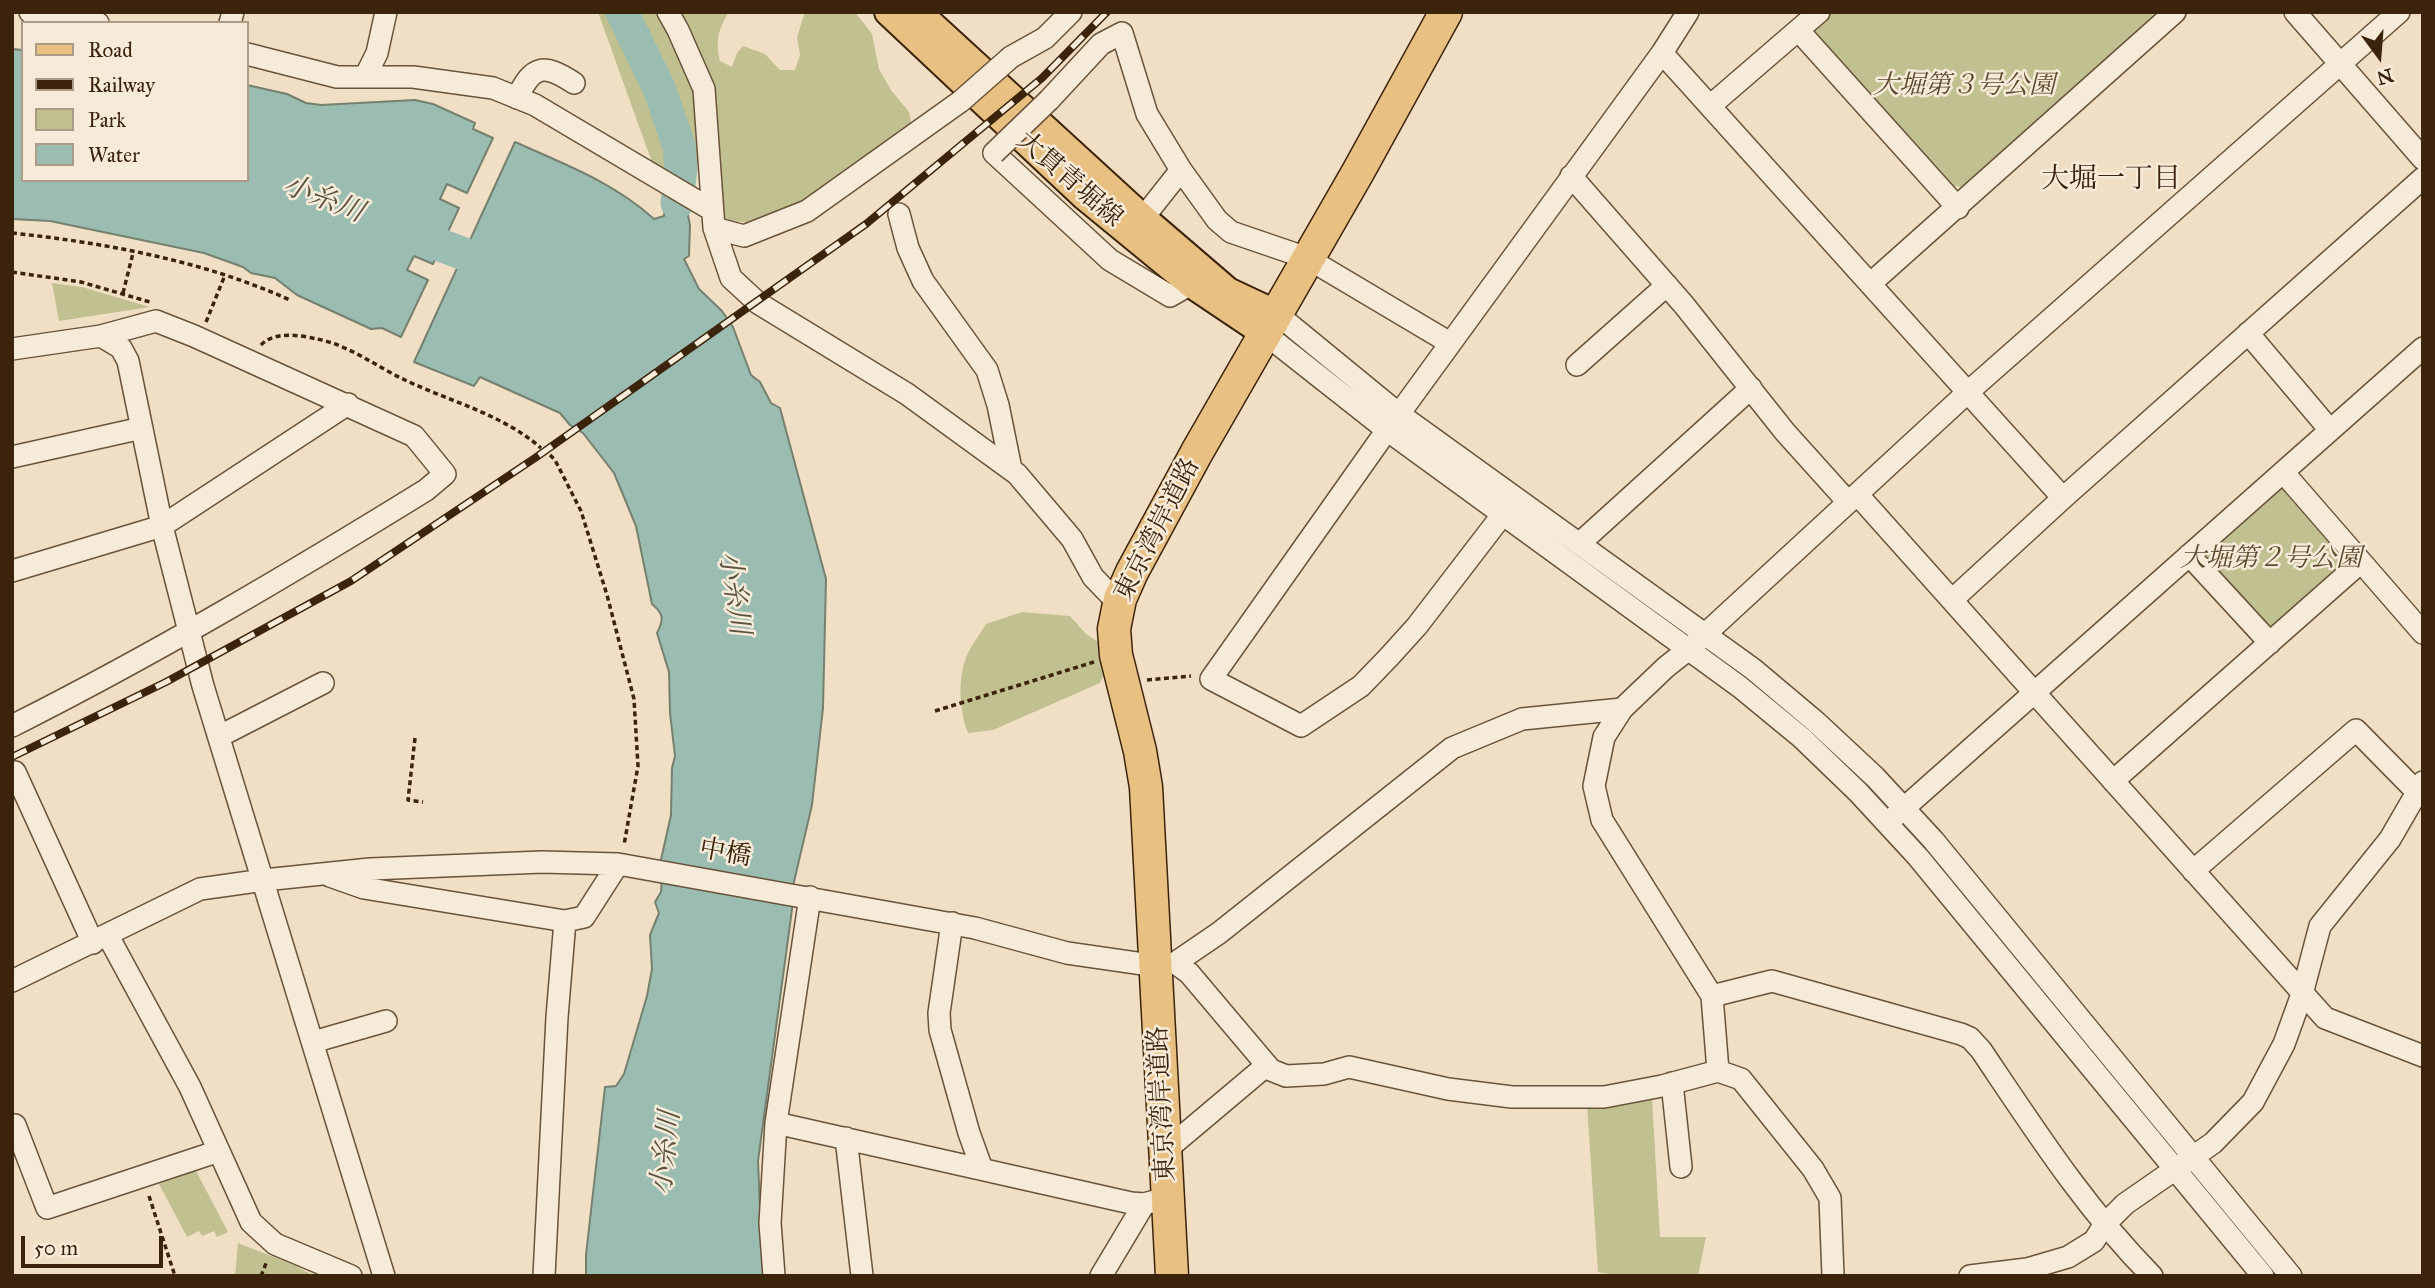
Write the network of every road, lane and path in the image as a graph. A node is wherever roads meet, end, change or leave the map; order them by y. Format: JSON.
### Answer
{"nodes":[{"id":1,"x":30,"y":12,"type":"edge"},
{"id":2,"x":386,"y":12,"type":"edge"},
{"id":3,"x":667,"y":12,"type":"edge"},
{"id":4,"x":888,"y":12,"type":"edge"},
{"id":5,"x":918,"y":12,"type":"edge"},
{"id":6,"x":1071,"y":12,"type":"edge"},
{"id":7,"x":1446,"y":12,"type":"edge"},
{"id":8,"x":1688,"y":12,"type":"edge"},
{"id":9,"x":1819,"y":12,"type":"edge"},
{"id":10,"x":2175,"y":12,"type":"edge"},
{"id":11,"x":2295,"y":12,"type":"edge"},
{"id":12,"x":2399,"y":12,"type":"edge"},
{"id":13,"x":86,"y":21,"type":"edge"},
{"id":14,"x":1799,"y":31,"type":"junction"},
{"id":15,"x":1662,"y":53,"type":"junction"},
{"id":16,"x":248,"y":54,"type":"edge"},
{"id":17,"x":2342,"y":65,"type":"junction"},
{"id":18,"x":365,"y":77,"type":"junction"},
{"id":19,"x":573,"y":83,"type":"dead end"},
{"id":20,"x":517,"y":98,"type":"junction"},
{"id":21,"x":1710,"y":106,"type":"junction"},
{"id":22,"x":2423,"y":159,"type":"edge"},
{"id":23,"x":1181,"y":170,"type":"junction"},
{"id":24,"x":1571,"y":177,"type":"junction"},
{"id":25,"x":2423,"y":177,"type":"edge"},
{"id":26,"x":1958,"y":208,"type":"junction"},
{"id":27,"x":899,"y":214,"type":"dead end"},
{"id":28,"x":1143,"y":218,"type":"junction"},
{"id":29,"x":713,"y":219,"type":"junction"},
{"id":30,"x":12,"y":233,"type":"edge"},
{"id":31,"x":133,"y":253,"type":"junction"},
{"id":32,"x":1307,"y":258,"type":"junction"},
{"id":33,"x":12,"y":272,"type":"edge"},
{"id":34,"x":225,"y":275,"type":"junction"},
{"id":35,"x":1191,"y":284,"type":"junction"},
{"id":36,"x":1870,"y":284,"type":"junction"},
{"id":37,"x":1667,"y":285,"type":"junction"},
{"id":38,"x":123,"y":293,"type":"junction"},
{"id":39,"x":290,"y":300,"type":"dead end"},
{"id":40,"x":152,"y":303,"type":"dead end"},
{"id":41,"x":1270,"y":323,"type":"junction"},
{"id":42,"x":205,"y":325,"type":"dead end"},
{"id":43,"x":2248,"y":333,"type":"junction"},
{"id":44,"x":100,"y":336,"type":"junction"},
{"id":45,"x":1450,"y":343,"type":"junction"},
{"id":46,"x":2423,"y":348,"type":"edge"},
{"id":47,"x":12,"y":349,"type":"edge"},
{"id":48,"x":257,"y":349,"type":"dead end"},
{"id":49,"x":1577,"y":365,"type":"dead end"},
{"id":50,"x":1751,"y":388,"type":"junction"},
{"id":51,"x":1968,"y":392,"type":"junction"},
{"id":52,"x":348,"y":404,"type":"junction"},
{"id":53,"x":1393,"y":422,"type":"junction"},
{"id":54,"x":142,"y":428,"type":"junction"},
{"id":55,"x":2330,"y":430,"type":"junction"},
{"id":56,"x":541,"y":448,"type":"dead end"},
{"id":57,"x":550,"y":455,"type":"dead end"},
{"id":58,"x":12,"y":457,"type":"edge"},
{"id":59,"x":1011,"y":469,"type":"junction"},
{"id":60,"x":2283,"y":472,"type":"junction"},
{"id":61,"x":1853,"y":498,"type":"junction"},
{"id":62,"x":2063,"y":498,"type":"junction"},
{"id":63,"x":1503,"y":514,"type":"junction"},
{"id":64,"x":162,"y":526,"type":"junction"},
{"id":65,"x":1580,"y":543,"type":"junction"},
{"id":66,"x":2189,"y":555,"type":"junction"},
{"id":67,"x":2361,"y":562,"type":"junction"},
{"id":68,"x":12,"y":571,"type":"edge"},
{"id":69,"x":1952,"y":600,"type":"junction"},
{"id":70,"x":1118,"y":603,"type":"junction"},
{"id":71,"x":189,"y":633,"type":"junction"},
{"id":72,"x":2423,"y":633,"type":"edge"},
{"id":73,"x":1706,"y":634,"type":"junction"},
{"id":74,"x":2270,"y":643,"type":"junction"},
{"id":75,"x":1689,"y":649,"type":"junction"},
{"id":76,"x":1120,"y":670,"type":"junction"},
{"id":77,"x":1211,"y":680,"type":"junction"},
{"id":78,"x":323,"y":682,"type":"dead end"},
{"id":79,"x":2034,"y":692,"type":"junction"},
{"id":80,"x":1622,"y":709,"type":"junction"},
{"id":81,"x":935,"y":710,"type":"dead end"},
{"id":82,"x":12,"y":726,"type":"edge"},
{"id":83,"x":220,"y":736,"type":"junction"},
{"id":84,"x":415,"y":738,"type":"dead end"},
{"id":85,"x":15,"y":772,"type":"dead end"},
{"id":86,"x":2113,"y":781,"type":"junction"},
{"id":87,"x":2420,"y":787,"type":"edge"},
{"id":88,"x":424,"y":802,"type":"dead end"},
{"id":89,"x":1904,"y":808,"type":"junction"},
{"id":90,"x":1887,"y":823,"type":"junction"},
{"id":91,"x":627,"y":866,"type":"junction"},
{"id":92,"x":2193,"y":871,"type":"junction"},
{"id":93,"x":325,"y":873,"type":"junction"},
{"id":94,"x":264,"y":880,"type":"junction"},
{"id":95,"x":807,"y":897,"type":"junction"},
{"id":96,"x":565,"y":921,"type":"junction"},
{"id":97,"x":952,"y":923,"type":"junction"},
{"id":98,"x":101,"y":939,"type":"junction"},
{"id":99,"x":1166,"y":965,"type":"junction"},
{"id":100,"x":14,"y":975,"type":"edge"},
{"id":101,"x":2302,"y":994,"type":"junction"},
{"id":102,"x":1712,"y":996,"type":"junction"},
{"id":103,"x":386,"y":1021,"type":"dead end"},
{"id":104,"x":313,"y":1042,"type":"junction"},
{"id":105,"x":2423,"y":1056,"type":"edge"},
{"id":106,"x":1267,"y":1065,"type":"junction"},
{"id":107,"x":1718,"y":1071,"type":"junction"},
{"id":108,"x":1672,"y":1083,"type":"junction"},
{"id":109,"x":13,"y":1123,"type":"edge"},
{"id":110,"x":776,"y":1123,"type":"junction"},
{"id":111,"x":846,"y":1138,"type":"junction"},
{"id":112,"x":1166,"y":1150,"type":"junction"},
{"id":113,"x":219,"y":1151,"type":"junction"},
{"id":114,"x":2193,"y":1155,"type":"junction"},
{"id":115,"x":1681,"y":1167,"type":"dead end"},
{"id":116,"x":2175,"y":1167,"type":"junction"},
{"id":117,"x":982,"y":1169,"type":"junction"},
{"id":118,"x":144,"y":1177,"type":"junction"},
{"id":119,"x":1156,"y":1200,"type":"junction"},
{"id":120,"x":2104,"y":1225,"type":"junction"},
{"id":121,"x":175,"y":1276,"type":"edge"},
{"id":122,"x":351,"y":1276,"type":"edge"},
{"id":123,"x":384,"y":1276,"type":"edge"},
{"id":124,"x":544,"y":1276,"type":"edge"},
{"id":125,"x":774,"y":1276,"type":"edge"},
{"id":126,"x":862,"y":1276,"type":"edge"},
{"id":127,"x":1101,"y":1276,"type":"edge"},
{"id":128,"x":1172,"y":1276,"type":"edge"},
{"id":129,"x":1833,"y":1276,"type":"edge"},
{"id":130,"x":1970,"y":1276,"type":"edge"},
{"id":131,"x":2152,"y":1276,"type":"edge"},
{"id":132,"x":2263,"y":1276,"type":"edge"},
{"id":133,"x":2291,"y":1276,"type":"edge"}],
"edges":[{"from":1,"to":13,"type":"street"},
{"from":2,"to":18,"type":"street"},
{"from":3,"to":29,"type":"street"},
{"from":4,"to":35,"type":"main road","name":"大貫青堀線"},
{"from":5,"to":28,"type":"main road","name":"大貫青堀線"},
{"from":6,"to":29,"type":"street","bridge":true},
{"from":7,"to":32,"type":"highway","name":"東京湾岸道路"},
{"from":8,"to":15,"type":"street"},
{"from":9,"to":14,"type":"street"},
{"from":10,"to":26,"type":"street"},
{"from":11,"to":17,"type":"street"},
{"from":12,"to":17,"type":"street"},
{"from":14,"to":21,"type":"street"},
{"from":14,"to":26,"type":"street"},
{"from":15,"to":21,"type":"street"},
{"from":15,"to":24,"type":"street"},
{"from":16,"to":18,"type":"street"},
{"from":17,"to":22,"type":"street"},
{"from":17,"to":51,"type":"street"},
{"from":18,"to":20,"type":"street"},
{"from":19,"to":20,"type":"street"},
{"from":20,"to":29,"type":"street"},
{"from":21,"to":36,"type":"street"},
{"from":23,"to":28,"type":"street"},
{"from":23,"to":32,"type":"street"},
{"from":23,"to":35,"type":"street","bridge":true},
{"from":24,"to":37,"type":"street"},
{"from":24,"to":45,"type":"street"},
{"from":25,"to":43,"type":"street"},
{"from":26,"to":36,"type":"street"},
{"from":27,"to":59,"type":"street"},
{"from":28,"to":41,"type":"main road","name":"大貫青堀線"},
{"from":29,"to":59,"type":"street"},
{"from":30,"to":31,"type":"path"},
{"from":31,"to":34,"type":"path"},
{"from":31,"to":38,"type":"path"},
{"from":32,"to":41,"type":"highway","name":"東京湾岸道路"},
{"from":32,"to":45,"type":"street"},
{"from":33,"to":38,"type":"path"},
{"from":34,"to":39,"type":"path"},
{"from":34,"to":42,"type":"path"},
{"from":35,"to":41,"type":"main road","name":"大貫青堀線"},
{"from":36,"to":51,"type":"street"},
{"from":37,"to":49,"type":"street"},
{"from":37,"to":50,"type":"street"},
{"from":38,"to":40,"type":"path"},
{"from":41,"to":53,"type":"street"},
{"from":41,"to":70,"type":"highway","name":"東京湾岸道路"},
{"from":43,"to":55,"type":"street"},
{"from":43,"to":62,"type":"street"},
{"from":44,"to":47,"type":"street"},
{"from":44,"to":52,"type":"street"},
{"from":44,"to":54,"type":"street"},
{"from":45,"to":53,"type":"street"},
{"from":46,"to":55,"type":"street"},
{"from":48,"to":56,"type":"path"},
{"from":50,"to":61,"type":"street"},
{"from":50,"to":65,"type":"street"},
{"from":51,"to":61,"type":"street"},
{"from":51,"to":62,"type":"street"},
{"from":52,"to":64,"type":"street"},
{"from":52,"to":71,"type":"street"},
{"from":53,"to":63,"type":"street"},
{"from":53,"to":65,"type":"street"},
{"from":53,"to":77,"type":"street"},
{"from":54,"to":58,"type":"street"},
{"from":54,"to":64,"type":"street"},
{"from":55,"to":60,"type":"street"},
{"from":57,"to":91,"type":"path"},
{"from":59,"to":70,"type":"street"},
{"from":60,"to":66,"type":"street"},
{"from":60,"to":67,"type":"street"},
{"from":61,"to":69,"type":"street"},
{"from":61,"to":73,"type":"street"},
{"from":62,"to":69,"type":"street"},
{"from":63,"to":75,"type":"street"},
{"from":63,"to":77,"type":"street"},
{"from":64,"to":68,"type":"street"},
{"from":64,"to":71,"type":"street"},
{"from":65,"to":73,"type":"street"},
{"from":66,"to":74,"type":"street"},
{"from":66,"to":79,"type":"street"},
{"from":67,"to":72,"type":"street"},
{"from":67,"to":74,"type":"street"},
{"from":69,"to":79,"type":"street"},
{"from":70,"to":76,"type":"highway","name":"東京湾岸道路"},
{"from":71,"to":82,"type":"street"},
{"from":71,"to":83,"type":"street"},
{"from":73,"to":75,"type":"street"},
{"from":73,"to":89,"type":"street"},
{"from":74,"to":86,"type":"street"},
{"from":75,"to":80,"type":"street"},
{"from":75,"to":90,"type":"street"},
{"from":76,"to":77,"type":"path"},
{"from":76,"to":81,"type":"path"},
{"from":76,"to":99,"type":"highway","name":"東京湾岸道路"},
{"from":78,"to":83,"type":"street"},
{"from":79,"to":86,"type":"street"},
{"from":79,"to":89,"type":"street"},
{"from":80,"to":99,"type":"street"},
{"from":80,"to":102,"type":"street"},
{"from":83,"to":94,"type":"street"},
{"from":84,"to":88,"type":"path"},
{"from":85,"to":98,"type":"street"},
{"from":86,"to":92,"type":"street"},
{"from":87,"to":92,"type":"street"},
{"from":87,"to":101,"type":"street"},
{"from":89,"to":90,"type":"street"},
{"from":89,"to":114,"type":"street"},
{"from":90,"to":116,"type":"street"},
{"from":91,"to":93,"type":"street","name":"中橋"},
{"from":91,"to":95,"type":"street","name":"中橋"},
{"from":91,"to":96,"type":"street"},
{"from":92,"to":101,"type":"street"},
{"from":93,"to":94,"type":"street","name":"中橋"},
{"from":93,"to":96,"type":"street"},
{"from":94,"to":98,"type":"street","name":"中橋"},
{"from":94,"to":104,"type":"street"},
{"from":95,"to":97,"type":"street","name":"中橋"},
{"from":95,"to":110,"type":"street"},
{"from":96,"to":124,"type":"street"},
{"from":97,"to":99,"type":"street","name":"中橋"},
{"from":97,"to":117,"type":"street"},
{"from":98,"to":100,"type":"street","name":"中橋"},
{"from":98,"to":113,"type":"street"},
{"from":99,"to":106,"type":"street"},
{"from":99,"to":112,"type":"highway","name":"東京湾岸道路"},
{"from":101,"to":105,"type":"street"},
{"from":101,"to":114,"type":"street"},
{"from":102,"to":107,"type":"street"},
{"from":102,"to":120,"type":"street"},
{"from":103,"to":104,"type":"street"},
{"from":104,"to":123,"type":"street"},
{"from":106,"to":108,"type":"street"},
{"from":106,"to":112,"type":"street"},
{"from":107,"to":108,"type":"street"},
{"from":107,"to":129,"type":"street"},
{"from":108,"to":115,"type":"street"},
{"from":109,"to":118,"type":"street"},
{"from":110,"to":111,"type":"street"},
{"from":110,"to":125,"type":"street"},
{"from":111,"to":117,"type":"street"},
{"from":111,"to":126,"type":"street"},
{"from":112,"to":119,"type":"highway","name":"東京湾岸道路"},
{"from":113,"to":118,"type":"street"},
{"from":113,"to":122,"type":"street"},
{"from":114,"to":116,"type":"street"},
{"from":114,"to":133,"type":"street"},
{"from":116,"to":120,"type":"street"},
{"from":116,"to":132,"type":"street"},
{"from":117,"to":119,"type":"street"},
{"from":118,"to":121,"type":"path"},
{"from":119,"to":127,"type":"street"},
{"from":119,"to":128,"type":"highway","name":"東京湾岸道路"},
{"from":120,"to":130,"type":"street"},
{"from":120,"to":131,"type":"street"}]}
